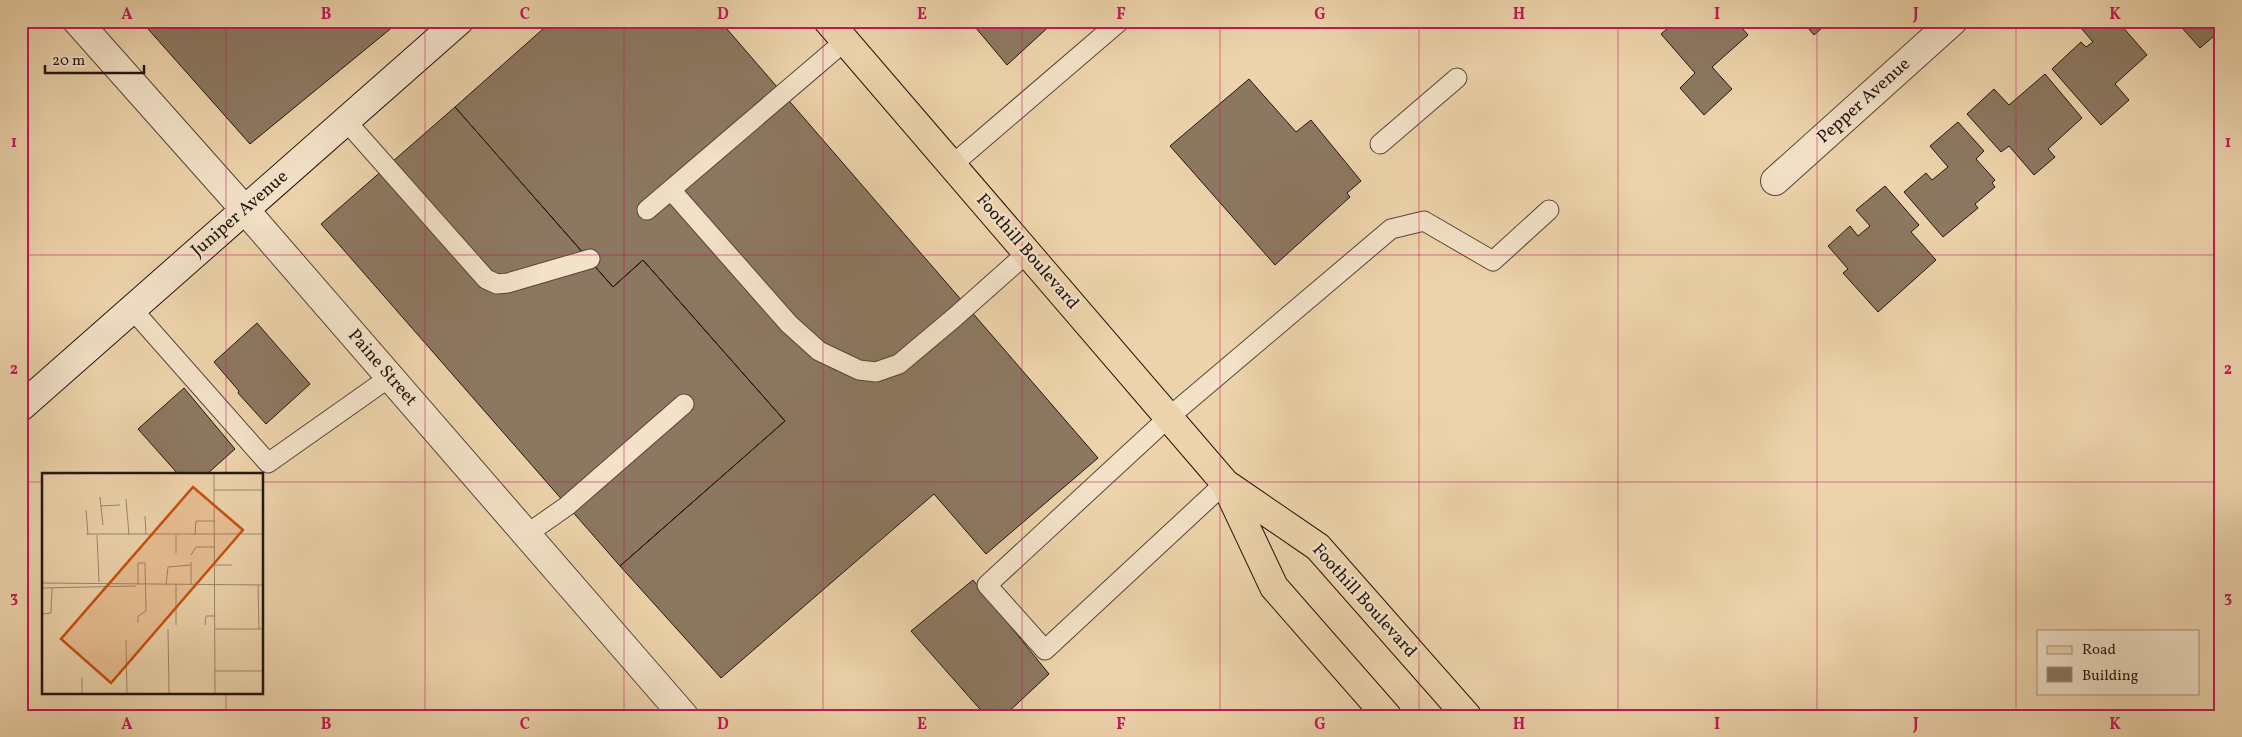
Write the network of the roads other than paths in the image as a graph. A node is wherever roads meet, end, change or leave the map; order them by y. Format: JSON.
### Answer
{"nodes":[{"id":1,"x":77,"y":21,"type":"edge"},
{"id":2,"x":459,"y":21,"type":"edge"},
{"id":3,"x":1120,"y":21,"type":"edge"},
{"id":4,"x":1954,"y":21,"type":"edge"},
{"id":5,"x":837,"y":31,"type":"edge"},
{"id":6,"x":1457,"y":78,"type":"dead end"},
{"id":7,"x":346,"y":121,"type":"junction"},
{"id":8,"x":1380,"y":144,"type":"dead end"},
{"id":9,"x":952,"y":165,"type":"junction"},
{"id":10,"x":1775,"y":181,"type":"dead end"},
{"id":11,"x":671,"y":190,"type":"junction"},
{"id":12,"x":245,"y":210,"type":"junction"},
{"id":13,"x":647,"y":210,"type":"dead end"},
{"id":14,"x":1549,"y":210,"type":"dead end"},
{"id":15,"x":1027,"y":253,"type":"junction"},
{"id":16,"x":590,"y":259,"type":"dead end"},
{"id":17,"x":132,"y":309,"type":"junction"},
{"id":18,"x":390,"y":377,"type":"junction"},
{"id":19,"x":684,"y":404,"type":"dead end"},
{"id":20,"x":21,"y":407,"type":"edge"},
{"id":21,"x":1169,"y":417,"type":"junction"},
{"id":22,"x":1225,"y":483,"type":"junction"},
{"id":23,"x":527,"y":534,"type":"junction"},
{"id":24,"x":684,"y":716,"type":"edge"},
{"id":25,"x":1387,"y":716,"type":"edge"},
{"id":26,"x":1467,"y":716,"type":"edge"}],
"edges":[{"from":1,"to":12,"type":"street","name":"Paine Street"},
{"from":2,"to":7,"type":"street","name":"Juniper Avenue"},
{"from":3,"to":9,"type":"lane"},
{"from":4,"to":10,"type":"street","name":"Pepper Avenue"},
{"from":5,"to":9,"type":"main road","name":"Foothill Boulevard"},
{"from":5,"to":11,"type":"lane"},
{"from":6,"to":8,"type":"lane"},
{"from":7,"to":12,"type":"street","name":"Juniper Avenue"},
{"from":7,"to":16,"type":"lane"},
{"from":9,"to":15,"type":"main road","name":"Foothill Boulevard"},
{"from":11,"to":13,"type":"lane"},
{"from":11,"to":15,"type":"lane"},
{"from":12,"to":17,"type":"street","name":"Juniper Avenue"},
{"from":12,"to":18,"type":"street","name":"Paine Street"},
{"from":14,"to":21,"type":"lane"},
{"from":15,"to":21,"type":"main road","name":"Foothill Boulevard"},
{"from":17,"to":18,"type":"lane"},
{"from":17,"to":20,"type":"street","name":"Juniper Avenue"},
{"from":18,"to":23,"type":"street","name":"Paine Street"},
{"from":19,"to":23,"type":"lane"},
{"from":21,"to":22,"type":"main road","name":"Foothill Boulevard"},
{"from":21,"to":22,"type":"lane"},
{"from":22,"to":25,"type":"main road","name":"Foothill Boulevard"},
{"from":22,"to":26,"type":"main road","name":"Foothill Boulevard"},
{"from":23,"to":24,"type":"street","name":"Paine Street"}]}
